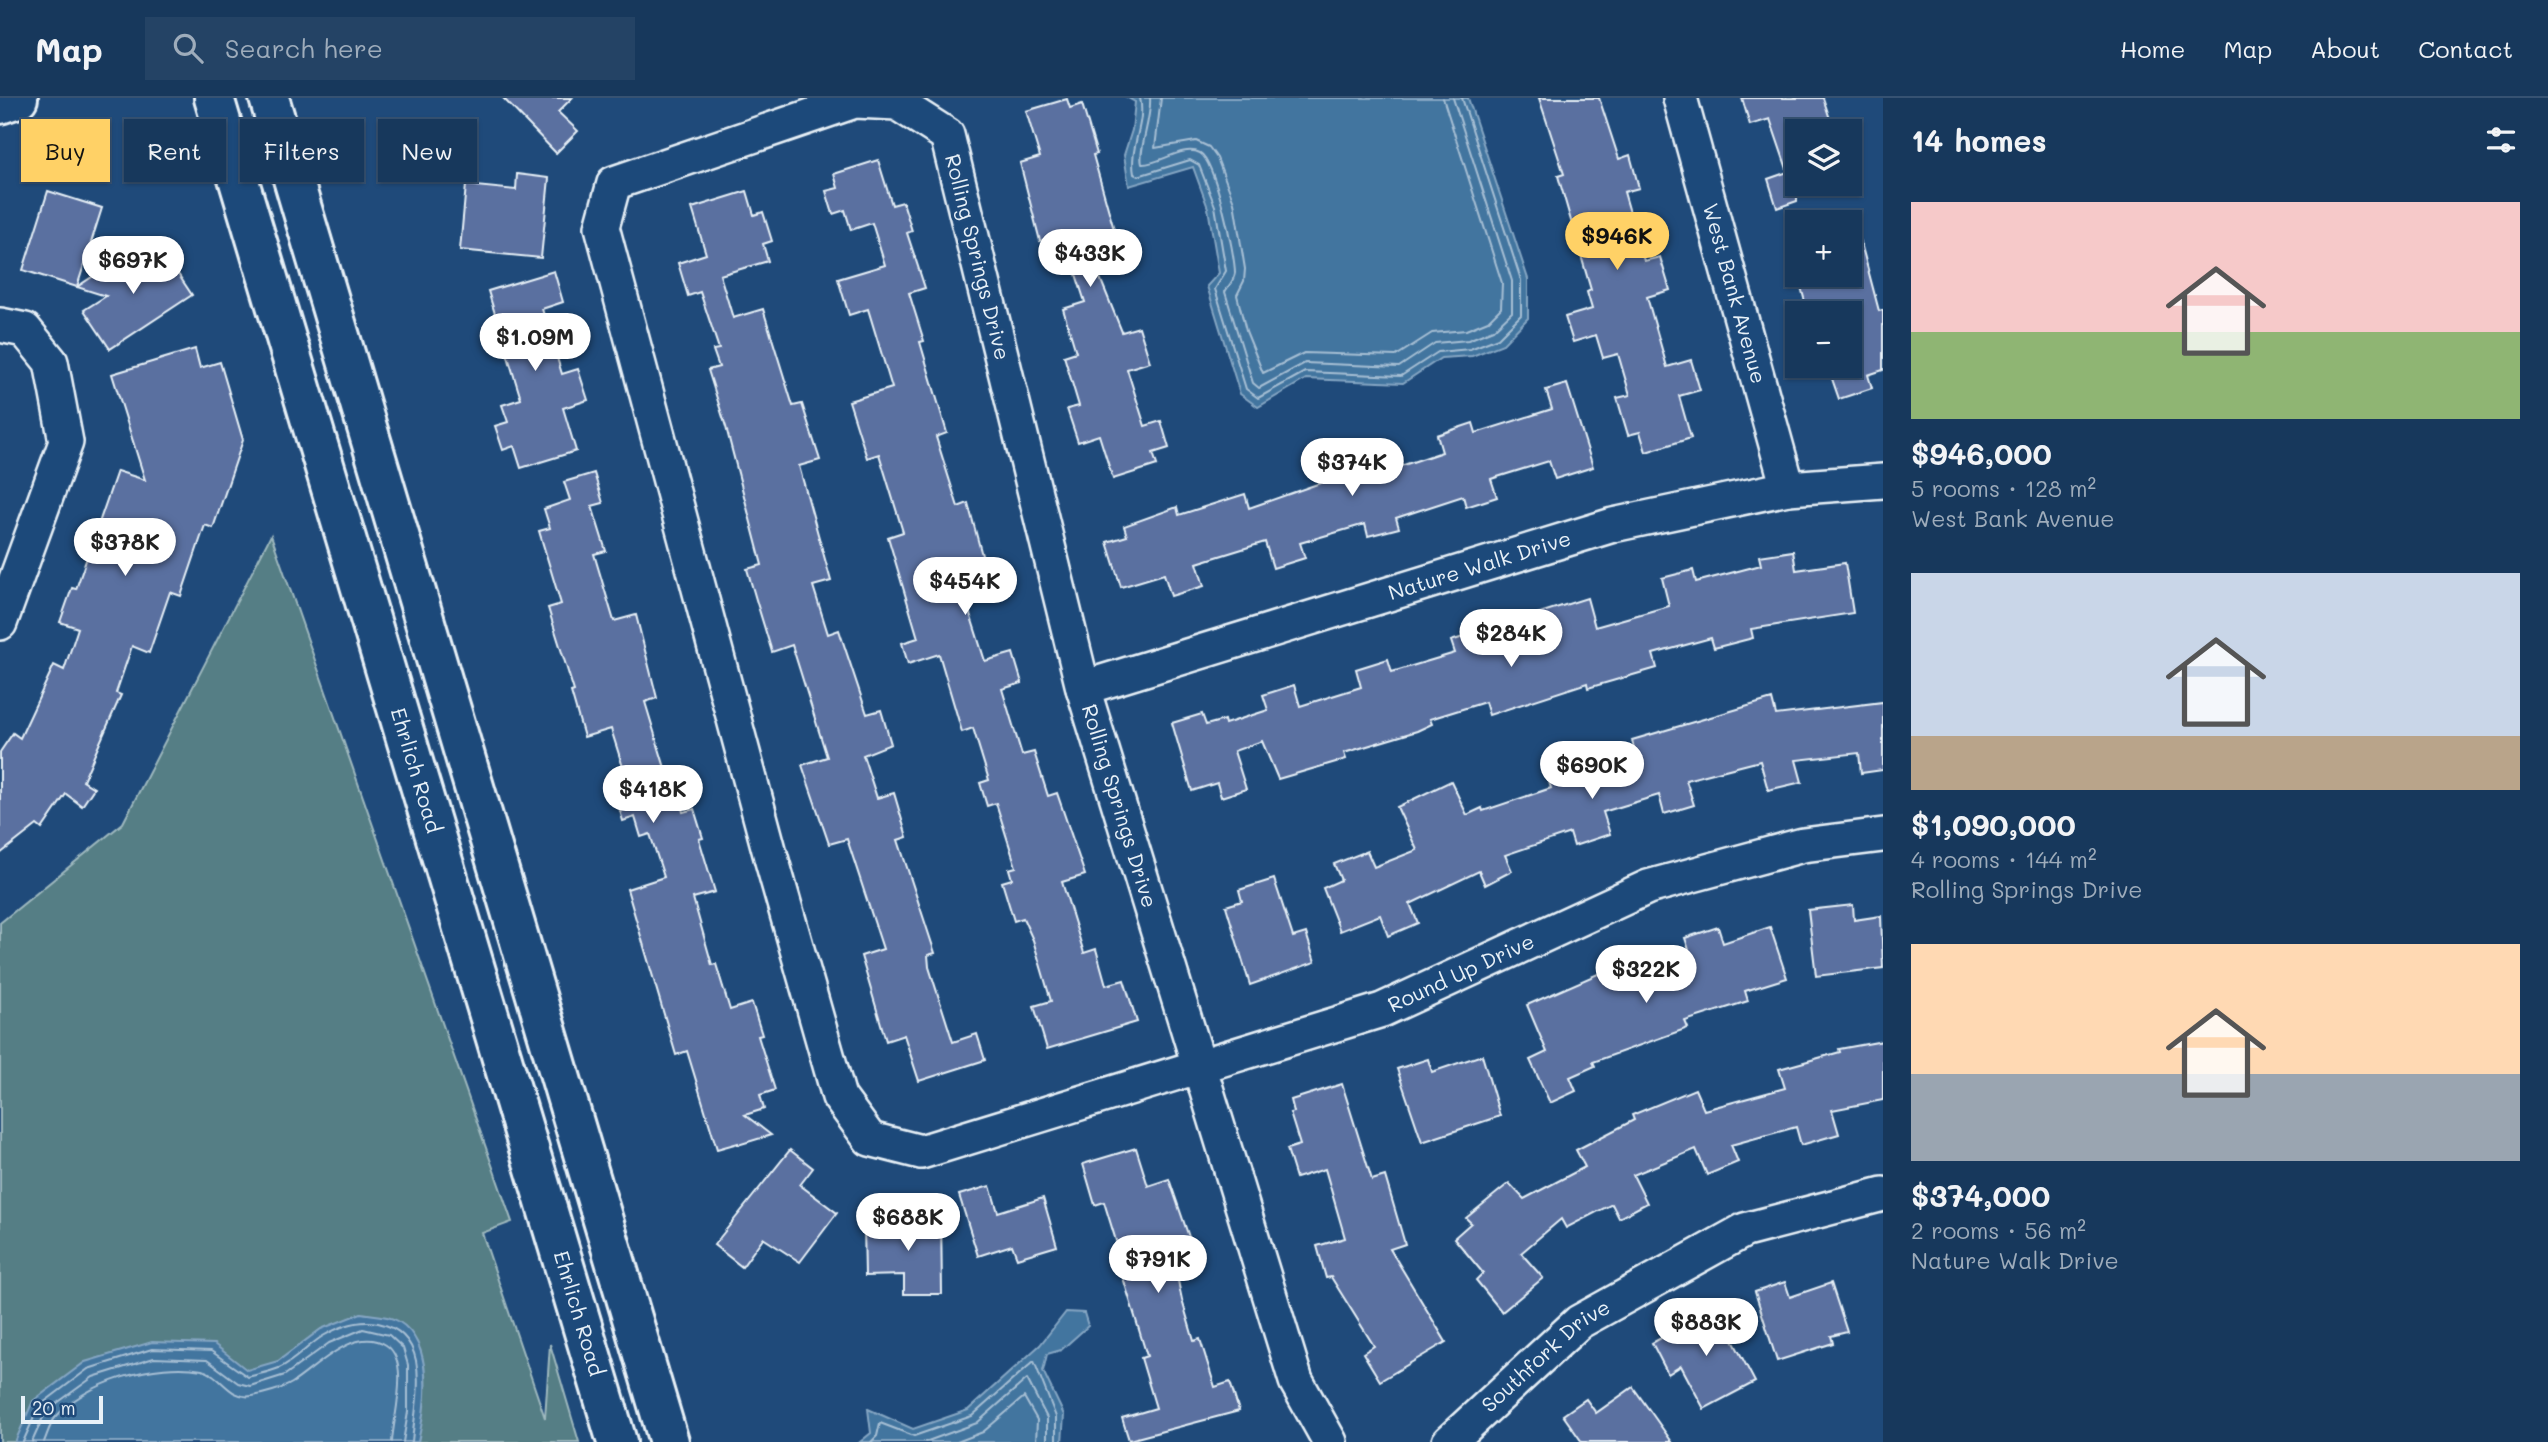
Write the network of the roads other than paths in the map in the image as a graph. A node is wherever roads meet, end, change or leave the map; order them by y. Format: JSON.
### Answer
{"nodes":[{"id":1,"x":18,"y":98,"type":"edge"},
{"id":2,"x":214,"y":98,"type":"edge"},
{"id":3,"x":269,"y":98,"type":"edge"},
{"id":4,"x":1680,"y":98,"type":"edge"},
{"id":5,"x":0,"y":104,"type":"edge"},
{"id":6,"x":0,"y":325,"type":"edge"},
{"id":7,"x":1883,"y":481,"type":"edge"},
{"id":8,"x":1788,"y":488,"type":"junction"},
{"id":9,"x":0,"y":623,"type":"edge"},
{"id":10,"x":1083,"y":688,"type":"junction"},
{"id":11,"x":1883,"y":835,"type":"edge"},
{"id":12,"x":1199,"y":1066,"type":"junction"},
{"id":13,"x":1041,"y":1115,"type":"joint"},
{"id":14,"x":1883,"y":1194,"type":"edge"},
{"id":15,"x":617,"y":1442,"type":"edge"},
{"id":16,"x":669,"y":1442,"type":"edge"},
{"id":17,"x":1330,"y":1442,"type":"edge"},
{"id":18,"x":1449,"y":1442,"type":"edge"}],
"edges":[{"from":1,"to":5,"type":"main road"},
{"from":2,"to":15,"type":"main road","name":"Ehrlich Road"},
{"from":3,"to":16,"type":"main road"},
{"from":4,"to":8,"type":"street","name":"West Bank Avenue"},
{"from":6,"to":9,"type":"street"},
{"from":7,"to":8,"type":"street","name":"Nature Walk Drive"},
{"from":8,"to":10,"type":"street","name":"Nature Walk Drive"},
{"from":10,"to":12,"type":"street","name":"Rolling Springs Drive"},
{"from":10,"to":13,"type":"street","name":"Rolling Springs Drive"},
{"from":11,"to":12,"type":"street","name":"Round Up Drive"},
{"from":12,"to":13,"type":"street","name":"Round Up Drive"},
{"from":12,"to":17,"type":"street","name":"Rolling Springs Drive"},
{"from":14,"to":18,"type":"street","name":"Southfork Drive"}]}
